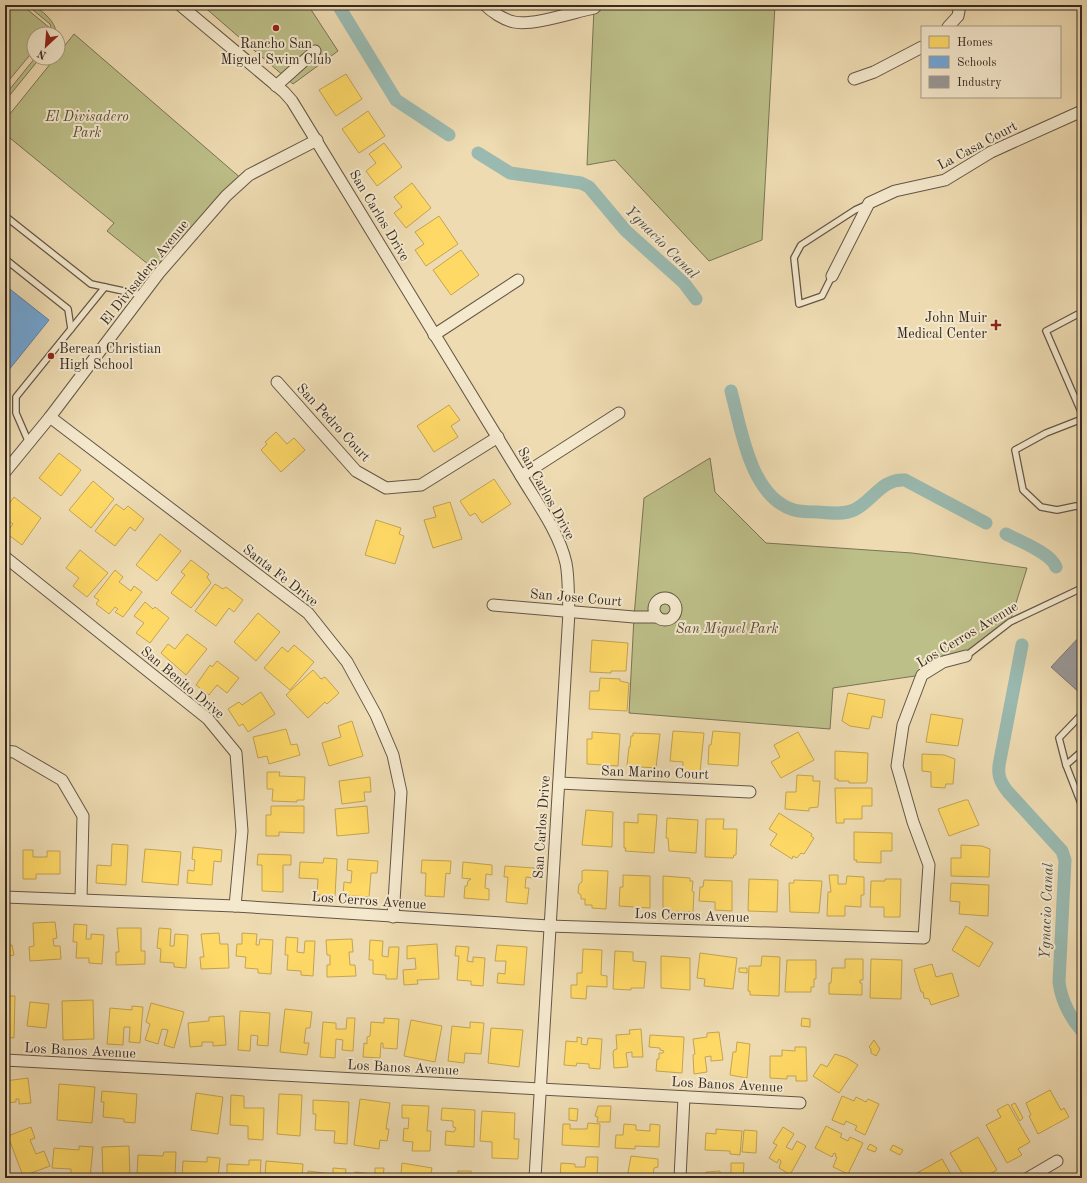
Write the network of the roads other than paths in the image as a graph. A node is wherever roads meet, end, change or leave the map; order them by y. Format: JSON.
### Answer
{"nodes":[{"id":1,"x":180,"y":5,"type":"edge"},
{"id":2,"x":486,"y":5,"type":"edge"},
{"id":3,"x":597,"y":5,"type":"edge"},
{"id":4,"x":960,"y":5,"type":"edge"},
{"id":5,"x":949,"y":26,"type":"edge"},
{"id":6,"x":921,"y":48,"type":"edge"},
{"id":7,"x":315,"y":51,"type":"dead end"},
{"id":8,"x":854,"y":79,"type":"dead end"},
{"id":9,"x":276,"y":86,"type":"junction"},
{"id":10,"x":1082,"y":111,"type":"edge"},
{"id":11,"x":318,"y":140,"type":"junction"},
{"id":12,"x":869,"y":204,"type":"junction"},
{"id":13,"x":5,"y":216,"type":"edge"},
{"id":14,"x":5,"y":259,"type":"edge"},
{"id":15,"x":832,"y":276,"type":"joint"},
{"id":16,"x":518,"y":280,"type":"dead end"},
{"id":17,"x":105,"y":287,"type":"junction"},
{"id":18,"x":142,"y":295,"type":"junction"},
{"id":19,"x":1082,"y":312,"type":"edge"},
{"id":20,"x":71,"y":329,"type":"junction"},
{"id":21,"x":434,"y":335,"type":"junction"},
{"id":22,"x":277,"y":382,"type":"dead end"},
{"id":23,"x":619,"y":413,"type":"dead end"},
{"id":24,"x":1082,"y":414,"type":"edge"},
{"id":25,"x":50,"y":417,"type":"junction"},
{"id":26,"x":1082,"y":418,"type":"edge"},
{"id":27,"x":498,"y":437,"type":"junction"},
{"id":28,"x":29,"y":443,"type":"junction"},
{"id":29,"x":5,"y":472,"type":"edge"},
{"id":30,"x":522,"y":476,"type":"junction"},
{"id":31,"x":1082,"y":508,"type":"edge"},
{"id":32,"x":5,"y":557,"type":"edge"},
{"id":33,"x":1082,"y":588,"type":"edge"},
{"id":34,"x":492,"y":605,"type":"dead end"},
{"id":35,"x":569,"y":612,"type":"junction"},
{"id":36,"x":657,"y":617,"type":"dead end"},
{"id":37,"x":966,"y":656,"type":"joint"},
{"id":38,"x":1082,"y":714,"type":"edge"},
{"id":39,"x":5,"y":751,"type":"edge"},
{"id":40,"x":1082,"y":751,"type":"edge"},
{"id":41,"x":1066,"y":765,"type":"junction"},
{"id":42,"x":559,"y":783,"type":"junction"},
{"id":43,"x":750,"y":792,"type":"dead end"},
{"id":44,"x":1082,"y":806,"type":"edge"},
{"id":45,"x":5,"y":897,"type":"edge"},
{"id":46,"x":81,"y":899,"type":"junction"},
{"id":47,"x":235,"y":906,"type":"junction"},
{"id":48,"x":393,"y":917,"type":"junction"},
{"id":49,"x":549,"y":926,"type":"junction"},
{"id":50,"x":5,"y":1060,"type":"edge"},
{"id":51,"x":539,"y":1090,"type":"junction"},
{"id":52,"x":684,"y":1097,"type":"junction"},
{"id":53,"x":800,"y":1103,"type":"dead end"},
{"id":54,"x":1056,"y":1162,"type":"dead end"},
{"id":55,"x":535,"y":1178,"type":"edge"},
{"id":56,"x":680,"y":1178,"type":"edge"},
{"id":57,"x":1028,"y":1178,"type":"edge"}],
"edges":[{"from":1,"to":9,"type":"street","name":"San Carlos Drive"},
{"from":2,"to":3,"type":"street"},
{"from":4,"to":5,"type":"street"},
{"from":6,"to":8,"type":"street"},
{"from":7,"to":9,"type":"street"},
{"from":9,"to":11,"type":"street","name":"San Carlos Drive"},
{"from":10,"to":12,"type":"street","name":"La Casa Court"},
{"from":11,"to":18,"type":"street","name":"El Divisadero Avenue"},
{"from":11,"to":21,"type":"street","name":"San Carlos Drive"},
{"from":12,"to":15,"type":"street"},
{"from":12,"to":15,"type":"lane"},
{"from":13,"to":17,"type":"lane"},
{"from":14,"to":20,"type":"lane"},
{"from":16,"to":21,"type":"street"},
{"from":17,"to":18,"type":"lane"},
{"from":17,"to":20,"type":"lane"},
{"from":18,"to":25,"type":"street","name":"El Divisadero Avenue"},
{"from":19,"to":24,"type":"lane"},
{"from":20,"to":28,"type":"lane"},
{"from":21,"to":27,"type":"street","name":"San Carlos Drive"},
{"from":22,"to":27,"type":"street","name":"San Pedro Court"},
{"from":23,"to":30,"type":"street"},
{"from":25,"to":28,"type":"street","name":"El Divisadero Avenue"},
{"from":25,"to":48,"type":"street","name":"Santa Fe Drive"},
{"from":26,"to":31,"type":"lane"},
{"from":27,"to":30,"type":"street","name":"San Carlos Drive"},
{"from":28,"to":29,"type":"street","name":"El Divisadero Avenue"},
{"from":30,"to":35,"type":"street","name":"San Carlos Drive"},
{"from":32,"to":47,"type":"street","name":"San Benito Drive"},
{"from":33,"to":37,"type":"lane","name":"Los Cerros Avenue"},
{"from":34,"to":35,"type":"street","name":"San Jose Court"},
{"from":35,"to":36,"type":"street","name":"San Jose Court"},
{"from":35,"to":42,"type":"street","name":"San Carlos Drive"},
{"from":37,"to":49,"type":"street","name":"Los Cerros Avenue"},
{"from":38,"to":41,"type":"lane"},
{"from":39,"to":46,"type":"street"},
{"from":40,"to":41,"type":"lane"},
{"from":41,"to":44,"type":"lane"},
{"from":42,"to":43,"type":"street","name":"San Marino Court"},
{"from":42,"to":49,"type":"street","name":"San Carlos Drive"},
{"from":45,"to":46,"type":"street","name":"Los Cerros Avenue"},
{"from":46,"to":47,"type":"street","name":"Los Cerros Avenue"},
{"from":47,"to":48,"type":"street","name":"Los Cerros Avenue"},
{"from":48,"to":49,"type":"street","name":"Los Cerros Avenue"},
{"from":49,"to":51,"type":"street","name":"San Carlos Drive"},
{"from":50,"to":51,"type":"street","name":"Los Banos Avenue"},
{"from":51,"to":52,"type":"street","name":"Los Banos Avenue"},
{"from":51,"to":55,"type":"street","name":"San Carlos Drive"},
{"from":52,"to":53,"type":"street","name":"Los Banos Avenue"},
{"from":52,"to":56,"type":"street"},
{"from":54,"to":57,"type":"street"}]}
